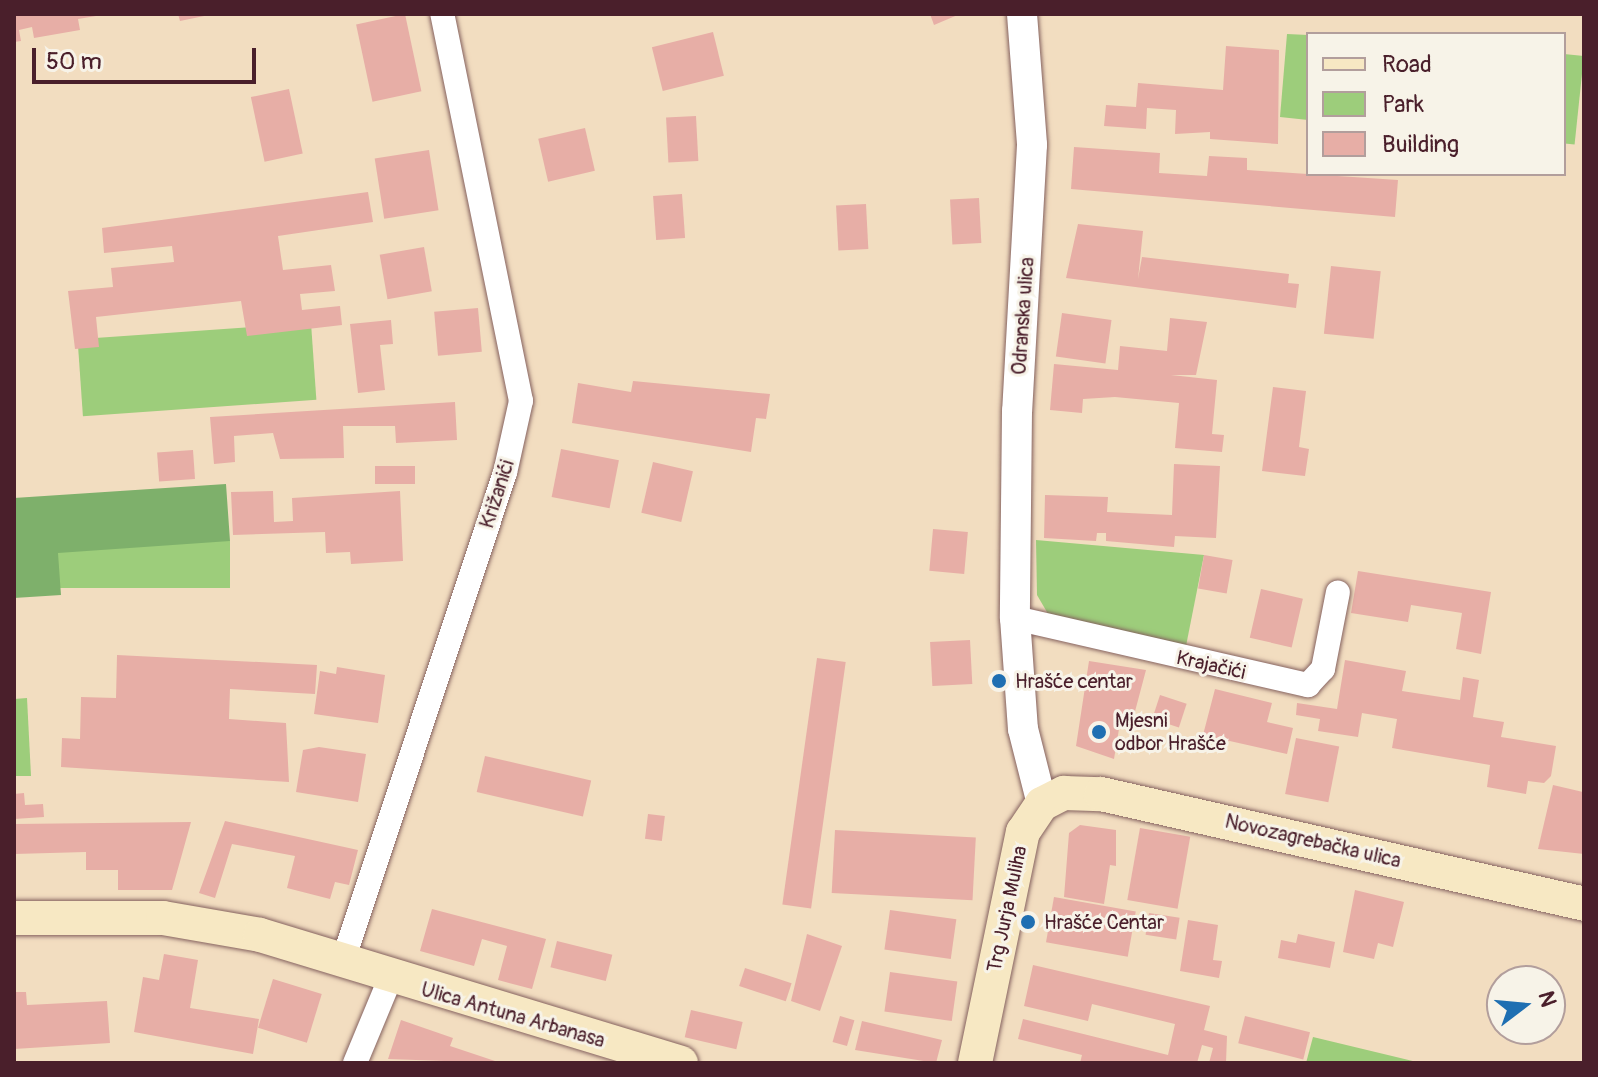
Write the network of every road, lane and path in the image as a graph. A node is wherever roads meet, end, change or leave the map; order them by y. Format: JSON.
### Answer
{"nodes":[{"id":1,"x":442,"y":14,"type":"edge"},
{"id":2,"x":1022,"y":14,"type":"edge"},
{"id":3,"x":1338,"y":592,"type":"dead end"},
{"id":4,"x":1015,"y":618,"type":"junction"},
{"id":5,"x":1042,"y":804,"type":"junction"},
{"id":6,"x":1584,"y":904,"type":"edge"},
{"id":7,"x":14,"y":918,"type":"edge"},
{"id":8,"x":343,"y":961,"type":"junction"},
{"id":9,"x":390,"y":979,"type":"junction"},
{"id":10,"x":355,"y":1063,"type":"edge"},
{"id":11,"x":681,"y":1063,"type":"edge"},
{"id":12,"x":975,"y":1063,"type":"edge"}],
"edges":[{"from":1,"to":8,"type":"street","name":"Križanići"},
{"from":2,"to":4,"type":"street","name":"Odranska ulica"},
{"from":3,"to":4,"type":"street","name":"Krajačići"},
{"from":4,"to":5,"type":"street"},
{"from":5,"to":6,"type":"main road","name":"Novozagrebačka ulica"},
{"from":5,"to":12,"type":"main road","name":"Trg Jurja Muliha"},
{"from":7,"to":8,"type":"main road","name":"Ulica Antuna Arbanasa"},
{"from":8,"to":9,"type":"main road","name":"Ulica Antuna Arbanasa"},
{"from":9,"to":10,"type":"street"},
{"from":9,"to":11,"type":"main road","name":"Ulica Antuna Arbanasa"}]}
